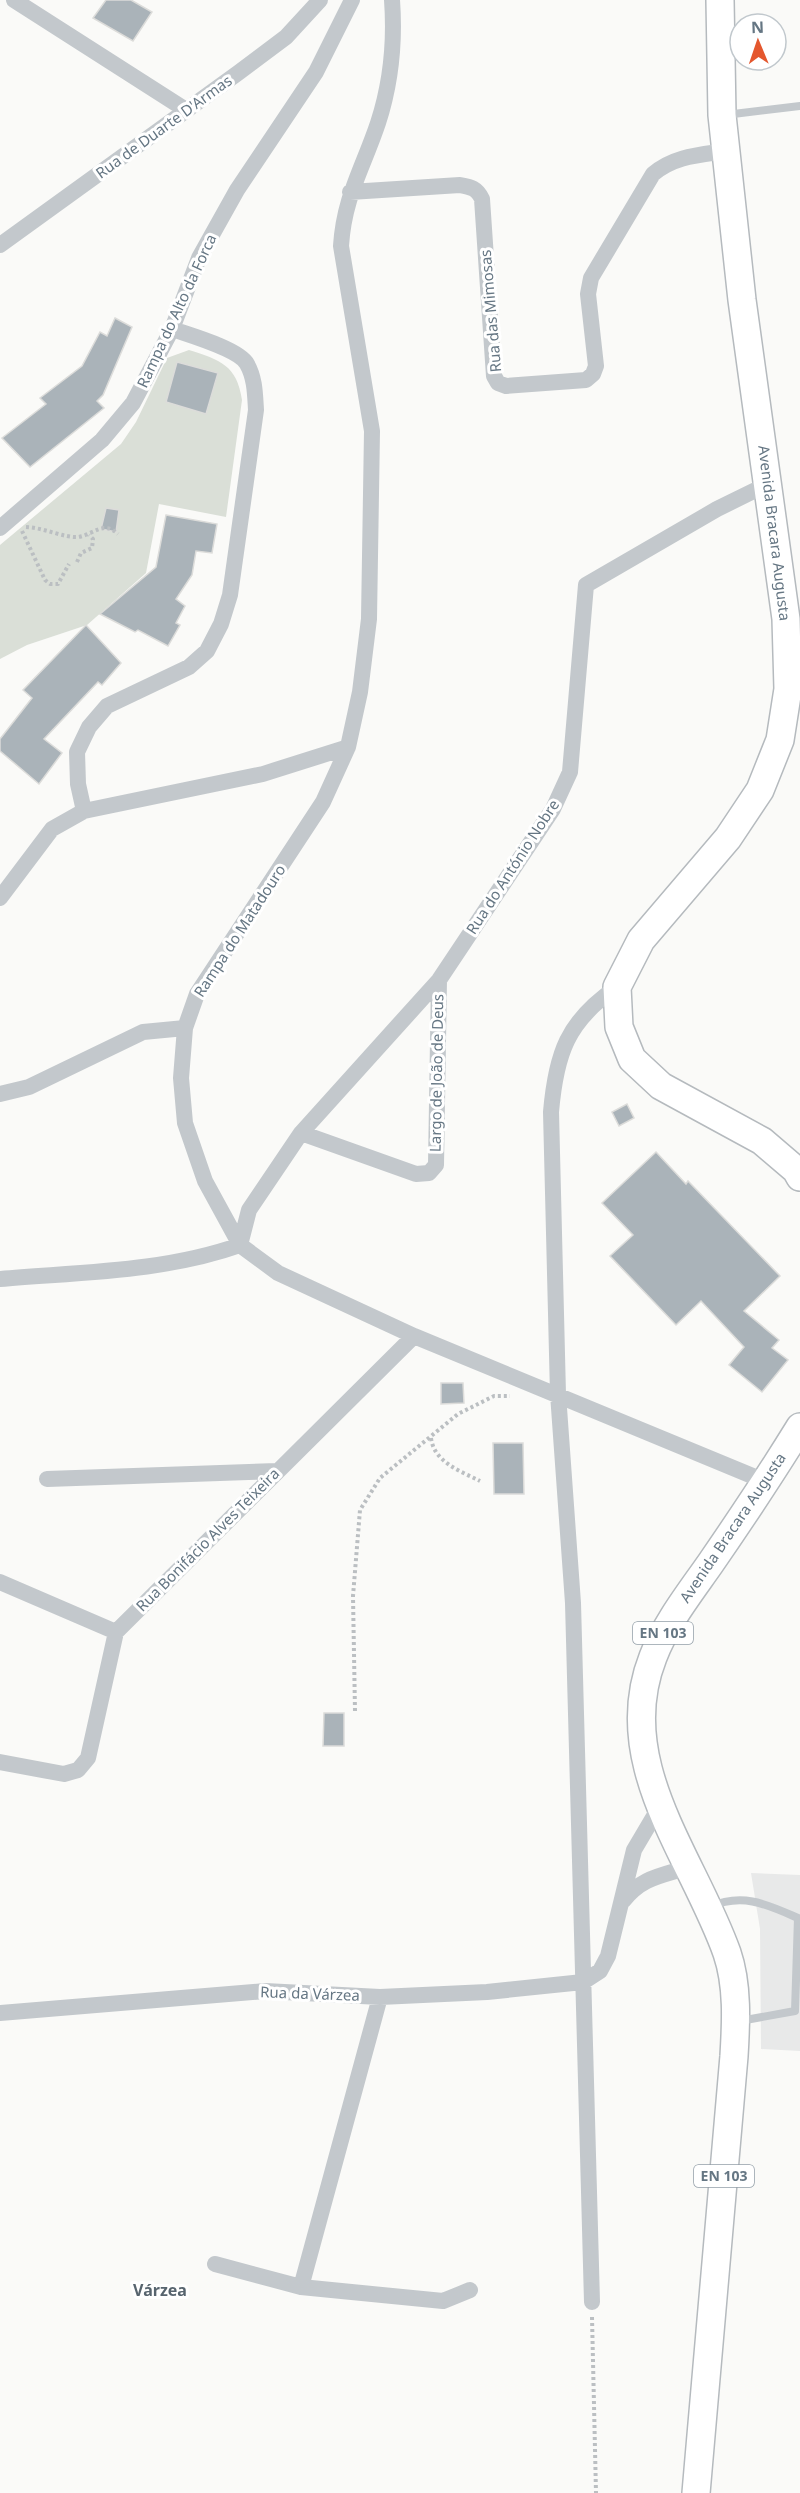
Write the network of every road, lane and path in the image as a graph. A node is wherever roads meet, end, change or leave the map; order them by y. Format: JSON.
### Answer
{"nodes":[{"id":1,"x":14,"y":0,"type":"edge"},
{"id":2,"x":320,"y":0,"type":"edge"},
{"id":3,"x":352,"y":0,"type":"edge"},
{"id":4,"x":392,"y":0,"type":"edge"},
{"id":5,"x":720,"y":0,"type":"edge"},
{"id":6,"x":800,"y":106,"type":"edge"},
{"id":7,"x":186,"y":110,"type":"junction"},
{"id":8,"x":722,"y":116,"type":"junction"},
{"id":9,"x":726,"y":151,"type":"junction"},
{"id":10,"x":350,"y":192,"type":"junction"},
{"id":11,"x":0,"y":245,"type":"edge"},
{"id":12,"x":172,"y":329,"type":"junction"},
{"id":13,"x":768,"y":484,"type":"junction"},
{"id":14,"x":0,"y":528,"type":"edge"},
{"id":15,"x":118,"y":534,"type":"dead end"},
{"id":16,"x":89,"y":535,"type":"junction"},
{"id":17,"x":77,"y":562,"type":"dead end"},
{"id":18,"x":69,"y":564,"type":"dead end"},
{"id":19,"x":793,"y":613,"type":"edge"},
{"id":20,"x":348,"y":747,"type":"junction"},
{"id":21,"x":84,"y":812,"type":"junction"},
{"id":22,"x":0,"y":898,"type":"edge"},
{"id":23,"x":439,"y":980,"type":"junction"},
{"id":24,"x":617,"y":987,"type":"junction"},
{"id":25,"x":185,"y":1028,"type":"junction"},
{"id":26,"x":0,"y":1094,"type":"edge"},
{"id":27,"x":301,"y":1133,"type":"junction"},
{"id":28,"x":800,"y":1177,"type":"edge"},
{"id":29,"x":240,"y":1245,"type":"junction"},
{"id":30,"x":0,"y":1279,"type":"edge"},
{"id":31,"x":414,"y":1336,"type":"junction"},
{"id":32,"x":558,"y":1394,"type":"junction"},
{"id":33,"x":516,"y":1395,"type":"dead end"},
{"id":34,"x":800,"y":1427,"type":"edge"},
{"id":35,"x":431,"y":1437,"type":"junction"},
{"id":36,"x":277,"y":1471,"type":"junction"},
{"id":37,"x":47,"y":1479,"type":"dead end"},
{"id":38,"x":480,"y":1481,"type":"dead end"},
{"id":39,"x":767,"y":1482,"type":"junction"},
{"id":40,"x":0,"y":1582,"type":"edge"},
{"id":41,"x":116,"y":1632,"type":"junction"},
{"id":42,"x":355,"y":1711,"type":"dead end"},
{"id":43,"x":0,"y":1762,"type":"edge"},
{"id":44,"x":660,"y":1806,"type":"junction"},
{"id":45,"x":689,"y":1867,"type":"junction"},
{"id":46,"x":621,"y":1904,"type":"junction"},
{"id":47,"x":707,"y":1908,"type":"junction"},
{"id":48,"x":584,"y":1982,"type":"junction"},
{"id":49,"x":380,"y":1997,"type":"junction"},
{"id":50,"x":0,"y":2013,"type":"edge"},
{"id":51,"x":736,"y":2021,"type":"junction"},
{"id":52,"x":215,"y":2264,"type":"dead end"},
{"id":53,"x":301,"y":2287,"type":"junction"},
{"id":54,"x":470,"y":2290,"type":"dead end"},
{"id":55,"x":592,"y":2302,"type":"joint"},
{"id":56,"x":596,"y":2493,"type":"edge"},
{"id":57,"x":696,"y":2493,"type":"edge"}],
"edges":[{"from":1,"to":7,"type":"street"},
{"from":2,"to":7,"type":"street","name":"Rua de Duarte D'Armas"},
{"from":3,"to":12,"type":"street","name":"Rampa do Alto da Forca"},
{"from":4,"to":10,"type":"street","name":"Rampa do Matadouro"},
{"from":5,"to":8,"type":"main road","name":"Avenida Bracara Augusta"},
{"from":6,"to":8,"type":"lane"},
{"from":7,"to":11,"type":"street","name":"Rua de Duarte D'Armas"},
{"from":8,"to":9,"type":"main road","name":"Avenida Bracara Augusta"},
{"from":9,"to":10,"type":"street","name":"Rua das Mimosas"},
{"from":9,"to":13,"type":"main road","name":"Avenida Bracara Augusta"},
{"from":10,"to":20,"type":"street","name":"Rampa do Matadouro"},
{"from":12,"to":14,"type":"street","name":"Rampa do Alto da Forca"},
{"from":12,"to":21,"type":"street"},
{"from":13,"to":19,"type":"main road","name":"Avenida Bracara Augusta"},
{"from":13,"to":23,"type":"street","name":"Rua do António Nobre"},
{"from":15,"to":16,"type":"path"},
{"from":16,"to":17,"type":"path"},
{"from":16,"to":18,"type":"path"},
{"from":19,"to":24,"type":"main road","name":"Avenida Bracara Augusta"},
{"from":20,"to":21,"type":"street"},
{"from":20,"to":25,"type":"street","name":"Rampa do Matadouro"},
{"from":21,"to":22,"type":"street"},
{"from":23,"to":27,"type":"street","name":"Rua do António Nobre"},
{"from":23,"to":27,"type":"street","name":"Largo de João de Deus"},
{"from":24,"to":28,"type":"main road"},
{"from":24,"to":32,"type":"street"},
{"from":25,"to":26,"type":"street"},
{"from":25,"to":29,"type":"street","name":"Rampa do Matadouro"},
{"from":27,"to":29,"type":"street","name":"Rua do António Nobre"},
{"from":29,"to":30,"type":"street"},
{"from":29,"to":31,"type":"street","name":"Rampa do Matadouro"},
{"from":31,"to":32,"type":"street","name":"Rampa do Matadouro"},
{"from":31,"to":36,"type":"street","name":"Rua Bonifácio Alves Teixeira"},
{"from":32,"to":39,"type":"street","name":"Rampa do Matadouro"},
{"from":32,"to":48,"type":"street"},
{"from":33,"to":35,"type":"path"},
{"from":34,"to":39,"type":"main road","name":"Avenida Bracara Augusta","number":"EN 103"},
{"from":35,"to":38,"type":"path"},
{"from":35,"to":42,"type":"path"},
{"from":36,"to":37,"type":"street"},
{"from":36,"to":41,"type":"street","name":"Rua Bonifácio Alves Teixeira"},
{"from":39,"to":44,"type":"main road","name":"Avenida Bracara Augusta","number":"EN 103"},
{"from":40,"to":41,"type":"street"},
{"from":41,"to":43,"type":"street"},
{"from":44,"to":45,"type":"main road","name":"Avenida Bracara Augusta","number":"EN 103"},
{"from":44,"to":46,"type":"street"},
{"from":45,"to":46,"type":"street"},
{"from":45,"to":47,"type":"main road","number":"EN 103"},
{"from":46,"to":48,"type":"street"},
{"from":47,"to":51,"type":"main road","number":"EN 103"},
{"from":47,"to":51,"type":"lane"},
{"from":48,"to":49,"type":"street","name":"Rua da Várzea"},
{"from":48,"to":55,"type":"street"},
{"from":49,"to":50,"type":"street","name":"Rua da Várzea"},
{"from":49,"to":53,"type":"street"},
{"from":51,"to":57,"type":"main road","number":"EN 103"},
{"from":52,"to":53,"type":"street"},
{"from":53,"to":54,"type":"street"},
{"from":55,"to":56,"type":"path"}]}
